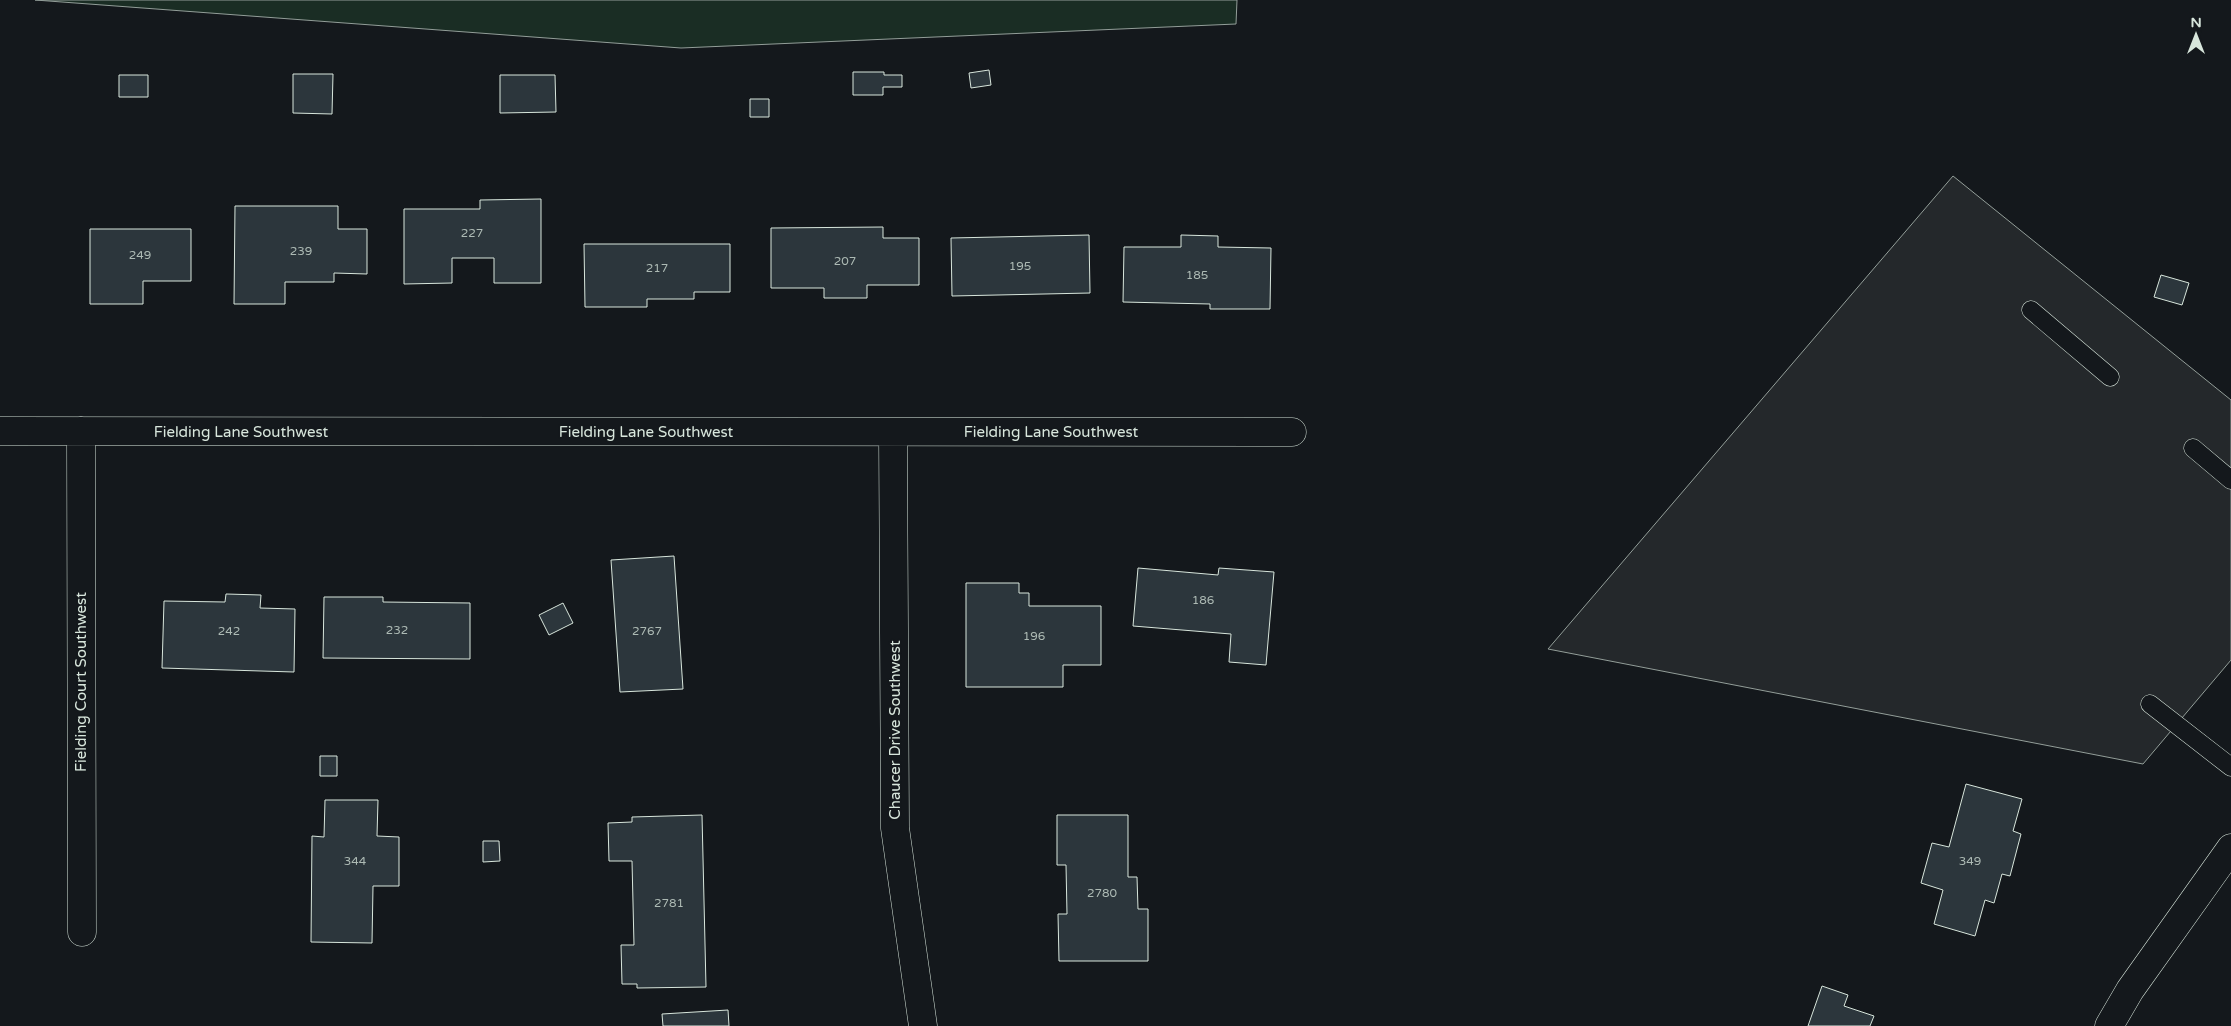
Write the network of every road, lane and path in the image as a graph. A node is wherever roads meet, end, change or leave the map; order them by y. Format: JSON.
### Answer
{"nodes":[{"id":1,"x":2031,"y":310,"type":"dead end"},
{"id":2,"x":2110,"y":377,"type":"dead end"},
{"id":3,"x":0,"y":431,"type":"edge"},
{"id":4,"x":81,"y":432,"type":"junction"},
{"id":5,"x":893,"y":432,"type":"junction"},
{"id":6,"x":1292,"y":432,"type":"dead end"},
{"id":7,"x":2193,"y":448,"type":"dead end"},
{"id":8,"x":2231,"y":480,"type":"edge"},
{"id":9,"x":2150,"y":704,"type":"dead end"},
{"id":10,"x":2231,"y":767,"type":"edge"},
{"id":11,"x":2231,"y":848,"type":"edge"},
{"id":12,"x":82,"y":932,"type":"dead end"},
{"id":13,"x":923,"y":1026,"type":"edge"},
{"id":14,"x":2109,"y":1026,"type":"edge"}],
"edges":[{"from":1,"to":2,"type":"lane"},
{"from":3,"to":4,"type":"street","name":"Fielding Lane Southwest"},
{"from":4,"to":5,"type":"street","name":"Fielding Lane Southwest"},
{"from":4,"to":12,"type":"street","name":"Fielding Court Southwest"},
{"from":5,"to":6,"type":"street","name":"Fielding Lane Southwest"},
{"from":5,"to":13,"type":"street","name":"Chaucer Drive Southwest"},
{"from":7,"to":8,"type":"lane"},
{"from":9,"to":10,"type":"lane"},
{"from":11,"to":14,"type":"street"}]}
